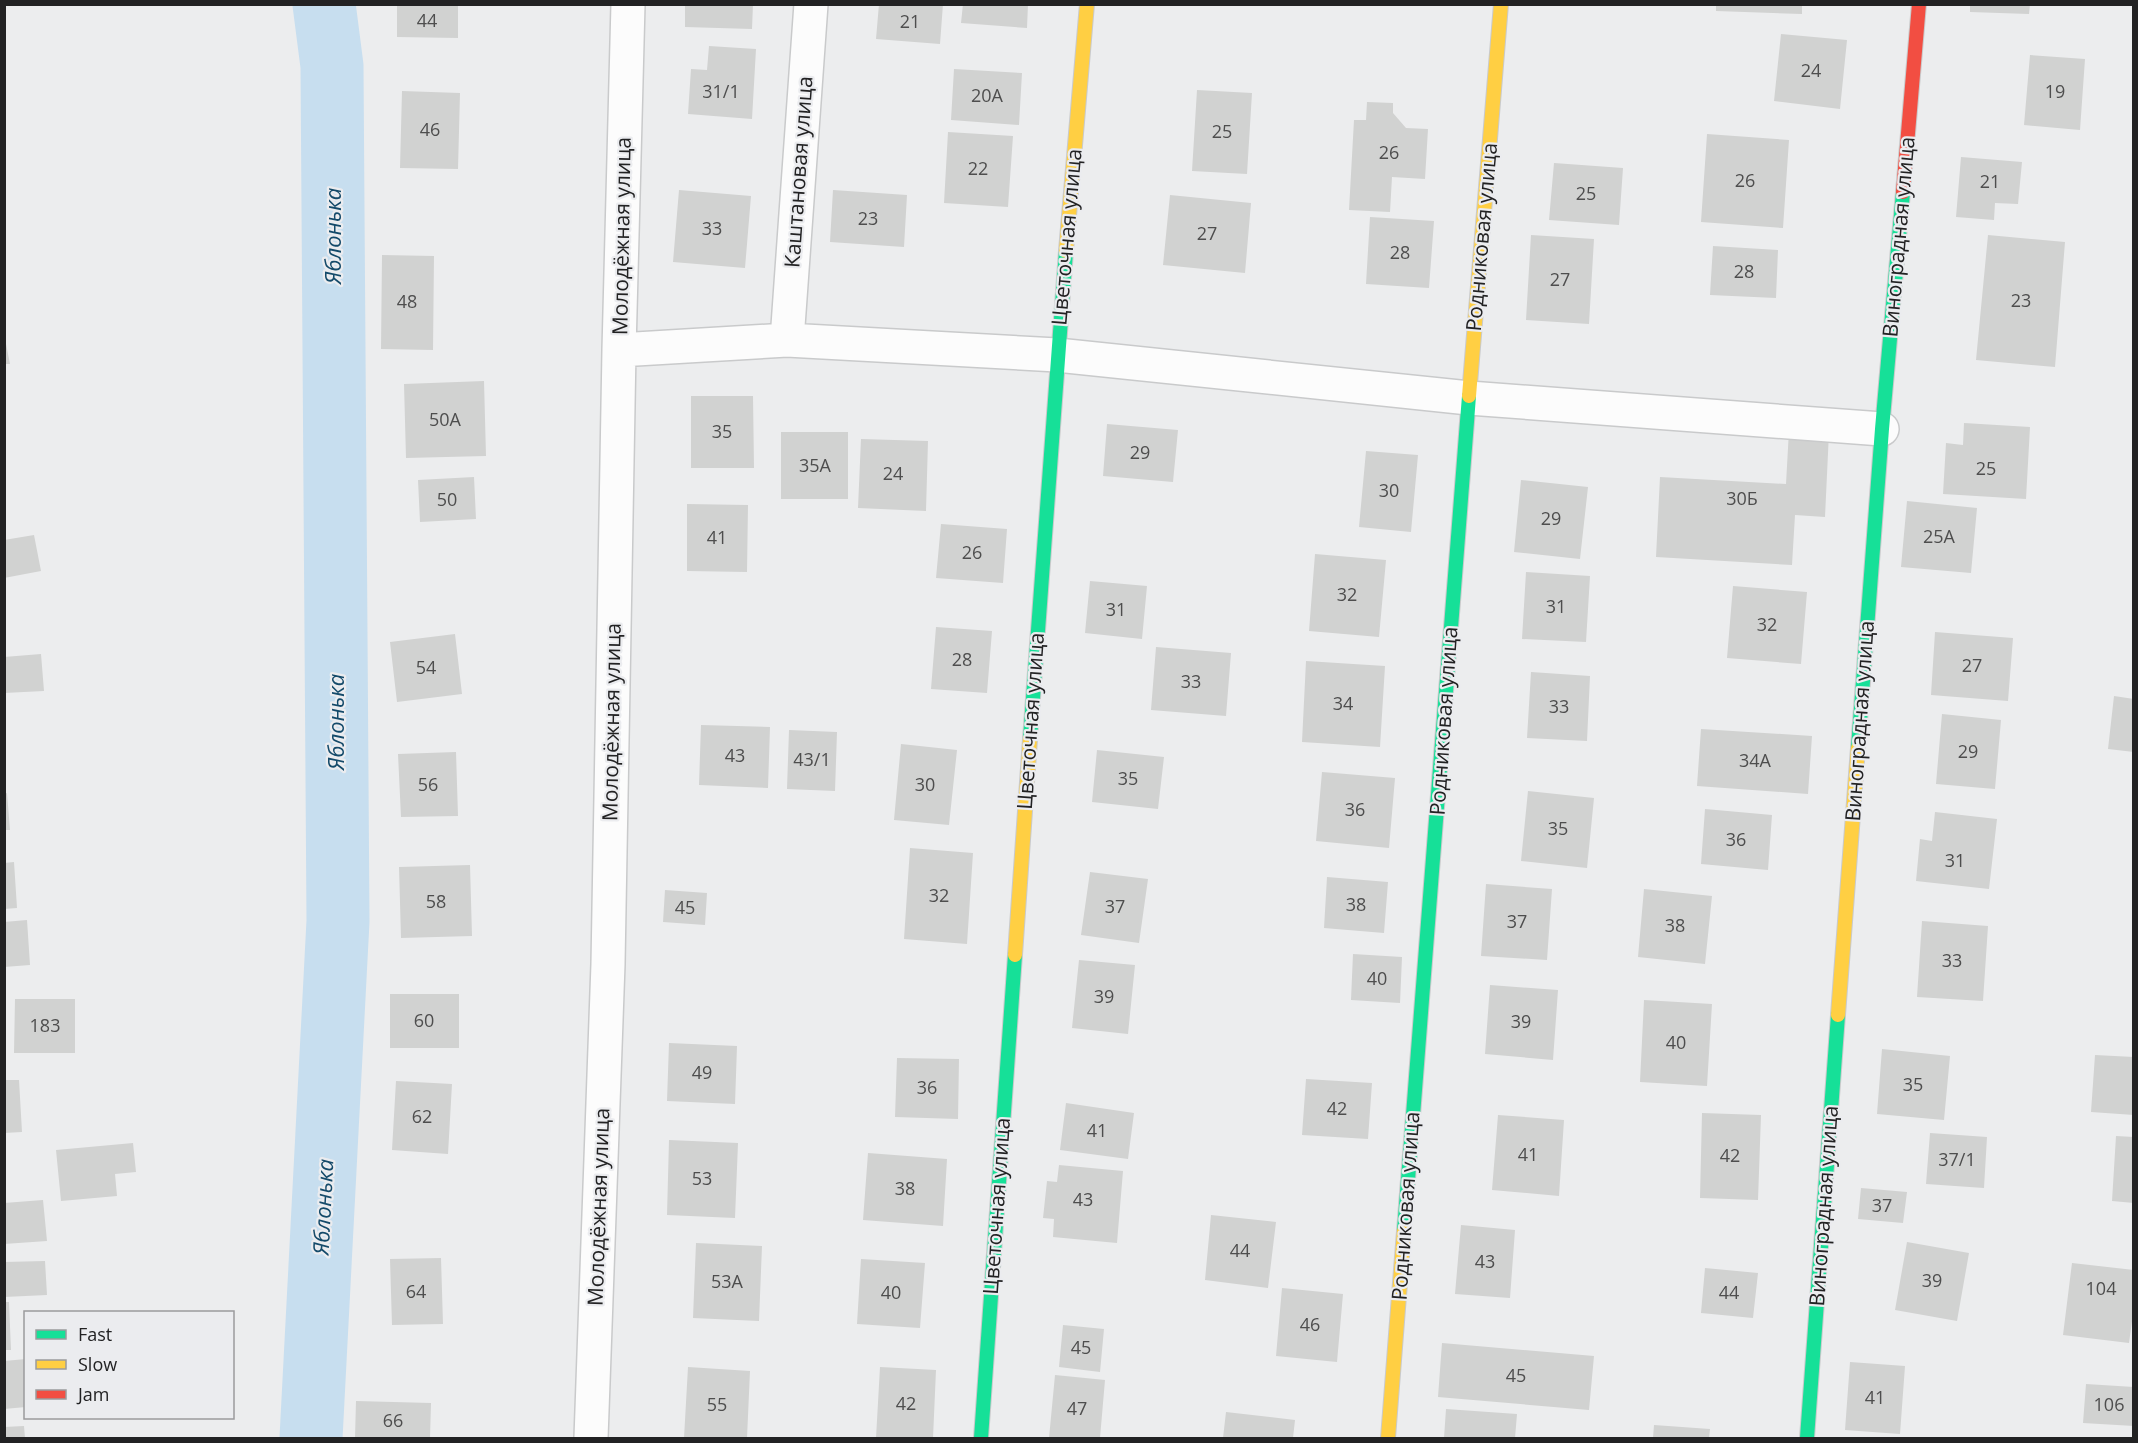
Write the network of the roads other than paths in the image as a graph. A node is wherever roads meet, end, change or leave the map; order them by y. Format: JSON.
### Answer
{"nodes":[{"id":1,"x":628,"y":4,"type":"edge"},
{"id":2,"x":811,"y":4,"type":"edge"},
{"id":3,"x":1088,"y":4,"type":"edge"},
{"id":4,"x":1501,"y":4,"type":"edge"},
{"id":5,"x":1919,"y":4,"type":"edge"},
{"id":6,"x":787,"y":340,"type":"junction"},
{"id":7,"x":619,"y":350,"type":"junction"},
{"id":8,"x":1057,"y":355,"type":"junction"},
{"id":9,"x":1468,"y":398,"type":"junction"},
{"id":10,"x":1882,"y":429,"type":"junction"},
{"id":11,"x":591,"y":1438,"type":"edge"},
{"id":12,"x":981,"y":1438,"type":"edge"},
{"id":13,"x":1388,"y":1438,"type":"edge"},
{"id":14,"x":1807,"y":1438,"type":"edge"}],
"edges":[{"from":1,"to":7,"type":"street","name":"Молодёжная улица"},
{"from":2,"to":6,"type":"street","name":"Каштановая улица"},
{"from":3,"to":8,"type":"street","name":"Цветочная улица"},
{"from":4,"to":9,"type":"street","name":"Родниковая улица"},
{"from":5,"to":10,"type":"street","name":"Виноградная улица"},
{"from":6,"to":7,"type":"street"},
{"from":6,"to":8,"type":"street"},
{"from":7,"to":11,"type":"street","name":"Молодёжная улица"},
{"from":8,"to":9,"type":"street"},
{"from":8,"to":12,"type":"street","name":"Цветочная улица"},
{"from":9,"to":10,"type":"street"},
{"from":9,"to":13,"type":"street","name":"Родниковая улица"},
{"from":10,"to":14,"type":"street","name":"Виноградная улица"}]}
